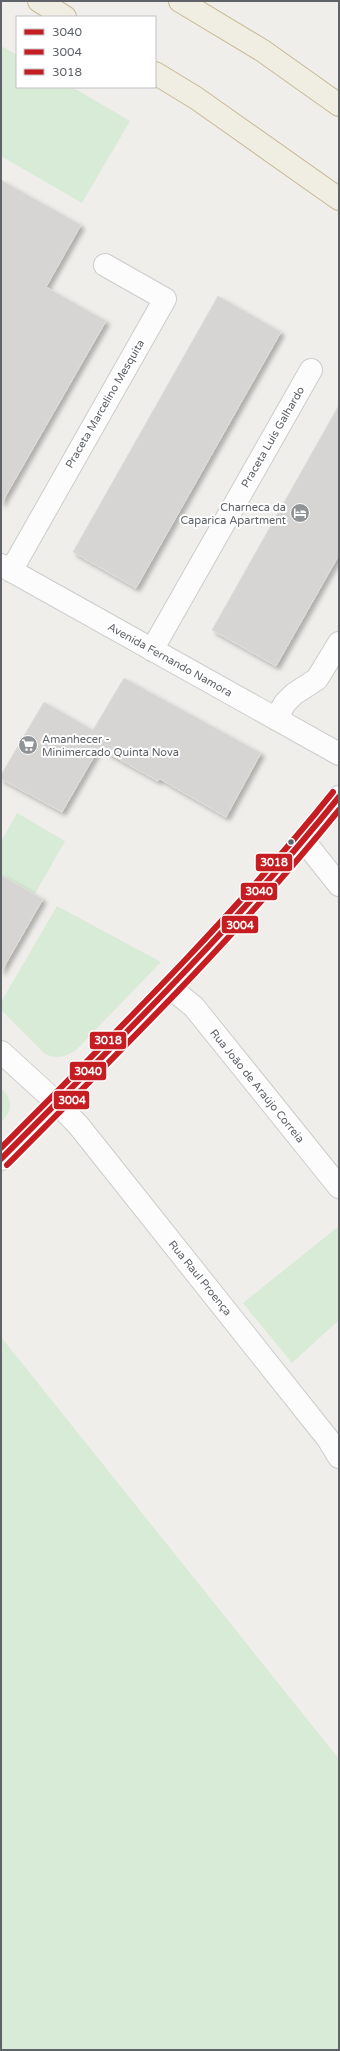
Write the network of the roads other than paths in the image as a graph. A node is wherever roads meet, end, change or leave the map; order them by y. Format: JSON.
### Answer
{"nodes":[{"id":1,"x":39,"y":1,"type":"edge"},
{"id":2,"x":180,"y":1,"type":"edge"},
{"id":3,"x":63,"y":16,"type":"edge"},
{"id":4,"x":156,"y":73,"type":"edge"},
{"id":5,"x":339,"y":105,"type":"edge"},
{"id":6,"x":339,"y":199,"type":"edge"},
{"id":7,"x":105,"y":264,"type":"dead end"},
{"id":8,"x":311,"y":370,"type":"dead end"},
{"id":9,"x":6,"y":568,"type":"edge"},
{"id":10,"x":339,"y":643,"type":"edge"},
{"id":11,"x":152,"y":650,"type":"junction"},
{"id":12,"x":276,"y":719,"type":"junction"},
{"id":13,"x":339,"y":754,"type":"edge"},
{"id":14,"x":339,"y":797,"type":"edge"},
{"id":15,"x":304,"y":841,"type":"junction"},
{"id":16,"x":339,"y":885,"type":"edge"},
{"id":17,"x":171,"y":988,"type":"junction"},
{"id":18,"x":1,"y":1052,"type":"edge"},
{"id":19,"x":57,"y":1103,"type":"junction"},
{"id":20,"x":1,"y":1159,"type":"edge"},
{"id":21,"x":339,"y":1187,"type":"edge"},
{"id":22,"x":339,"y":1457,"type":"edge"}],
"edges":[{"from":1,"to":3,"type":"highway"},
{"from":2,"to":5,"type":"highway"},
{"from":4,"to":6,"type":"highway"},
{"from":7,"to":9,"type":"street","name":"Praceta Marcelino Mesquita"},
{"from":8,"to":11,"type":"street","name":"Praceta Luís Galhardo"},
{"from":9,"to":11,"type":"street","name":"Avenida Fernando Namora"},
{"from":10,"to":12,"type":"street"},
{"from":11,"to":12,"type":"street","name":"Avenida Fernando Namora"},
{"from":12,"to":13,"type":"street","name":"Avenida Fernando Namora"},
{"from":14,"to":15,"type":"street"},
{"from":15,"to":16,"type":"street"},
{"from":15,"to":17,"type":"street"},
{"from":17,"to":19,"type":"street"},
{"from":17,"to":21,"type":"street","name":"Rua João de Araújo Correia"},
{"from":18,"to":19,"type":"street","name":"Rua Raul Proença"},
{"from":19,"to":20,"type":"street"},
{"from":19,"to":22,"type":"street","name":"Rua Raul Proença"}]}
